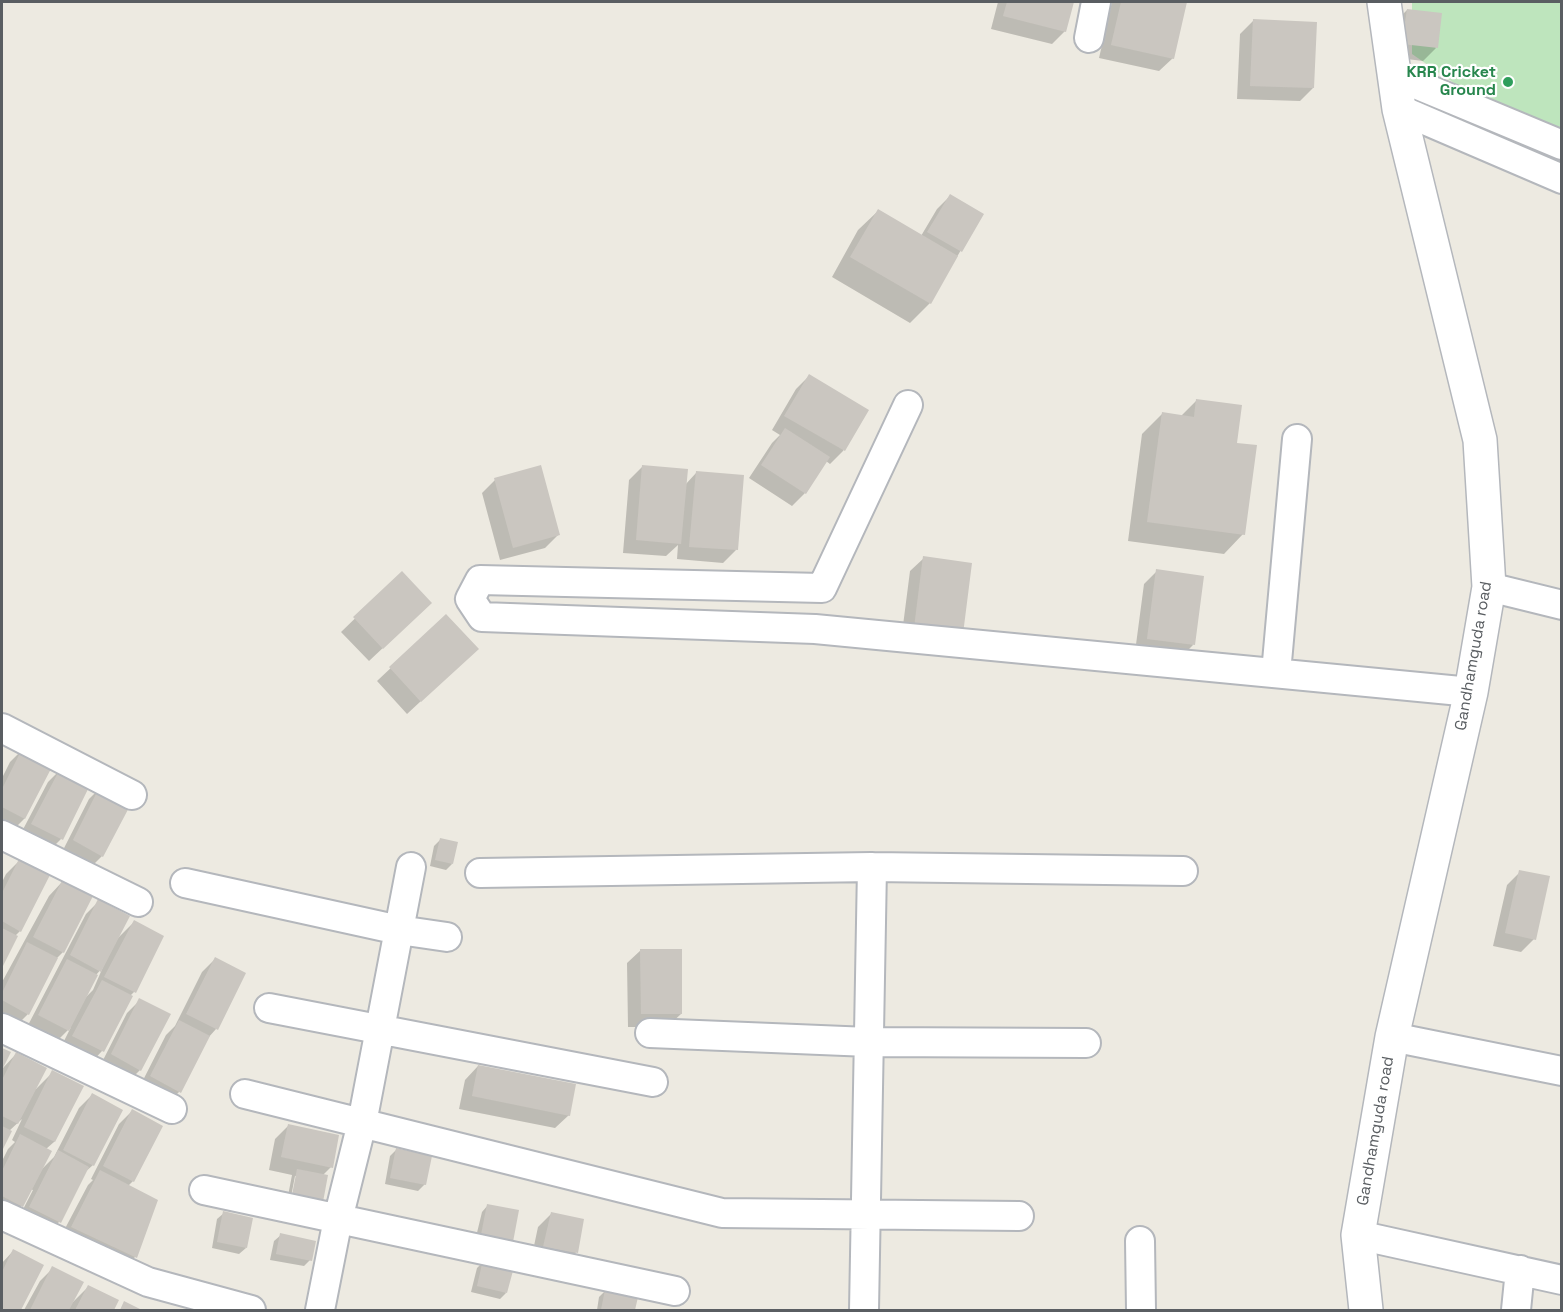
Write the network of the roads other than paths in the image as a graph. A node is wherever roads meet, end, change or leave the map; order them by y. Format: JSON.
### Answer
{"nodes":[{"id":1,"x":1096,"y":2,"type":"edge"},
{"id":2,"x":1384,"y":2,"type":"edge"},
{"id":3,"x":1089,"y":38,"type":"dead end"},
{"id":4,"x":1394,"y":75,"type":"junction"},
{"id":5,"x":1399,"y":109,"type":"junction"},
{"id":6,"x":1562,"y":145,"type":"edge"},
{"id":7,"x":1562,"y":179,"type":"edge"},
{"id":8,"x":908,"y":405,"type":"dead end"},
{"id":9,"x":1297,"y":439,"type":"dead end"},
{"id":10,"x":1489,"y":587,"type":"junction"},
{"id":11,"x":822,"y":588,"type":"junction"},
{"id":12,"x":1562,"y":605,"type":"edge"},
{"id":13,"x":815,"y":629,"type":"junction"},
{"id":14,"x":1276,"y":673,"type":"junction"},
{"id":15,"x":1471,"y":692,"type":"junction"},
{"id":16,"x":2,"y":728,"type":"edge"},
{"id":17,"x":132,"y":795,"type":"dead end"},
{"id":18,"x":2,"y":835,"type":"edge"},
{"id":19,"x":411,"y":867,"type":"dead end"},
{"id":20,"x":872,"y":867,"type":"junction"},
{"id":21,"x":1183,"y":871,"type":"dead end"},
{"id":22,"x":480,"y":873,"type":"dead end"},
{"id":23,"x":185,"y":883,"type":"dead end"},
{"id":24,"x":138,"y":902,"type":"dead end"},
{"id":25,"x":399,"y":930,"type":"junction"},
{"id":26,"x":447,"y":937,"type":"dead end"},
{"id":27,"x":269,"y":1008,"type":"dead end"},
{"id":28,"x":2,"y":1028,"type":"edge"},
{"id":29,"x":380,"y":1029,"type":"junction"},
{"id":30,"x":650,"y":1033,"type":"dead end"},
{"id":31,"x":1392,"y":1037,"type":"junction"},
{"id":32,"x":869,"y":1042,"type":"junction"},
{"id":33,"x":1086,"y":1043,"type":"dead end"},
{"id":34,"x":1562,"y":1071,"type":"edge"},
{"id":35,"x":653,"y":1082,"type":"dead end"},
{"id":36,"x":245,"y":1094,"type":"dead end"},
{"id":37,"x":172,"y":1109,"type":"dead end"},
{"id":38,"x":362,"y":1123,"type":"junction"},
{"id":39,"x":204,"y":1190,"type":"dead end"},
{"id":40,"x":866,"y":1214,"type":"junction"},
{"id":41,"x":2,"y":1215,"type":"edge"},
{"id":42,"x":1020,"y":1216,"type":"dead end"},
{"id":43,"x":338,"y":1219,"type":"junction"},
{"id":44,"x":1358,"y":1235,"type":"junction"},
{"id":45,"x":1140,"y":1241,"type":"dead end"},
{"id":46,"x":1520,"y":1270,"type":"junction"},
{"id":47,"x":1562,"y":1280,"type":"edge"},
{"id":48,"x":675,"y":1291,"type":"dead end"},
{"id":49,"x":251,"y":1311,"type":"edge"},
{"id":50,"x":320,"y":1311,"type":"edge"},
{"id":51,"x":864,"y":1311,"type":"edge"},
{"id":52,"x":1141,"y":1311,"type":"edge"},
{"id":53,"x":1366,"y":1311,"type":"edge"},
{"id":54,"x":1516,"y":1311,"type":"edge"}],
"edges":[{"from":1,"to":3,"type":"street"},
{"from":2,"to":4,"type":"street","name":"Gandhamguda road"},
{"from":4,"to":5,"type":"street","name":"Gandhamguda road"},
{"from":4,"to":6,"type":"street"},
{"from":5,"to":7,"type":"street"},
{"from":5,"to":10,"type":"street","name":"Gandhamguda road"},
{"from":8,"to":11,"type":"street"},
{"from":9,"to":14,"type":"street"},
{"from":10,"to":12,"type":"street"},
{"from":10,"to":15,"type":"street","name":"Gandhamguda road"},
{"from":11,"to":13,"type":"street"},
{"from":11,"to":13,"type":"street"},
{"from":13,"to":14,"type":"street"},
{"from":14,"to":15,"type":"street"},
{"from":15,"to":31,"type":"street","name":"Gandhamguda road"},
{"from":16,"to":17,"type":"street"},
{"from":18,"to":24,"type":"street"},
{"from":19,"to":25,"type":"street"},
{"from":20,"to":21,"type":"street"},
{"from":20,"to":22,"type":"street"},
{"from":20,"to":32,"type":"street"},
{"from":23,"to":25,"type":"street"},
{"from":25,"to":26,"type":"street"},
{"from":25,"to":29,"type":"street"},
{"from":27,"to":29,"type":"street"},
{"from":28,"to":37,"type":"street"},
{"from":29,"to":35,"type":"street"},
{"from":29,"to":38,"type":"street"},
{"from":30,"to":32,"type":"street"},
{"from":31,"to":34,"type":"street"},
{"from":31,"to":44,"type":"street","name":"Gandhamguda road"},
{"from":32,"to":33,"type":"street"},
{"from":32,"to":40,"type":"street"},
{"from":36,"to":38,"type":"street"},
{"from":38,"to":40,"type":"street"},
{"from":38,"to":43,"type":"street"},
{"from":39,"to":43,"type":"street"},
{"from":40,"to":42,"type":"street"},
{"from":40,"to":51,"type":"street"},
{"from":41,"to":49,"type":"street"},
{"from":43,"to":48,"type":"street"},
{"from":43,"to":50,"type":"street"},
{"from":44,"to":46,"type":"street"},
{"from":44,"to":53,"type":"street","name":"Gandhamguda road"},
{"from":45,"to":52,"type":"street"},
{"from":46,"to":47,"type":"street"},
{"from":46,"to":54,"type":"street"}]}
